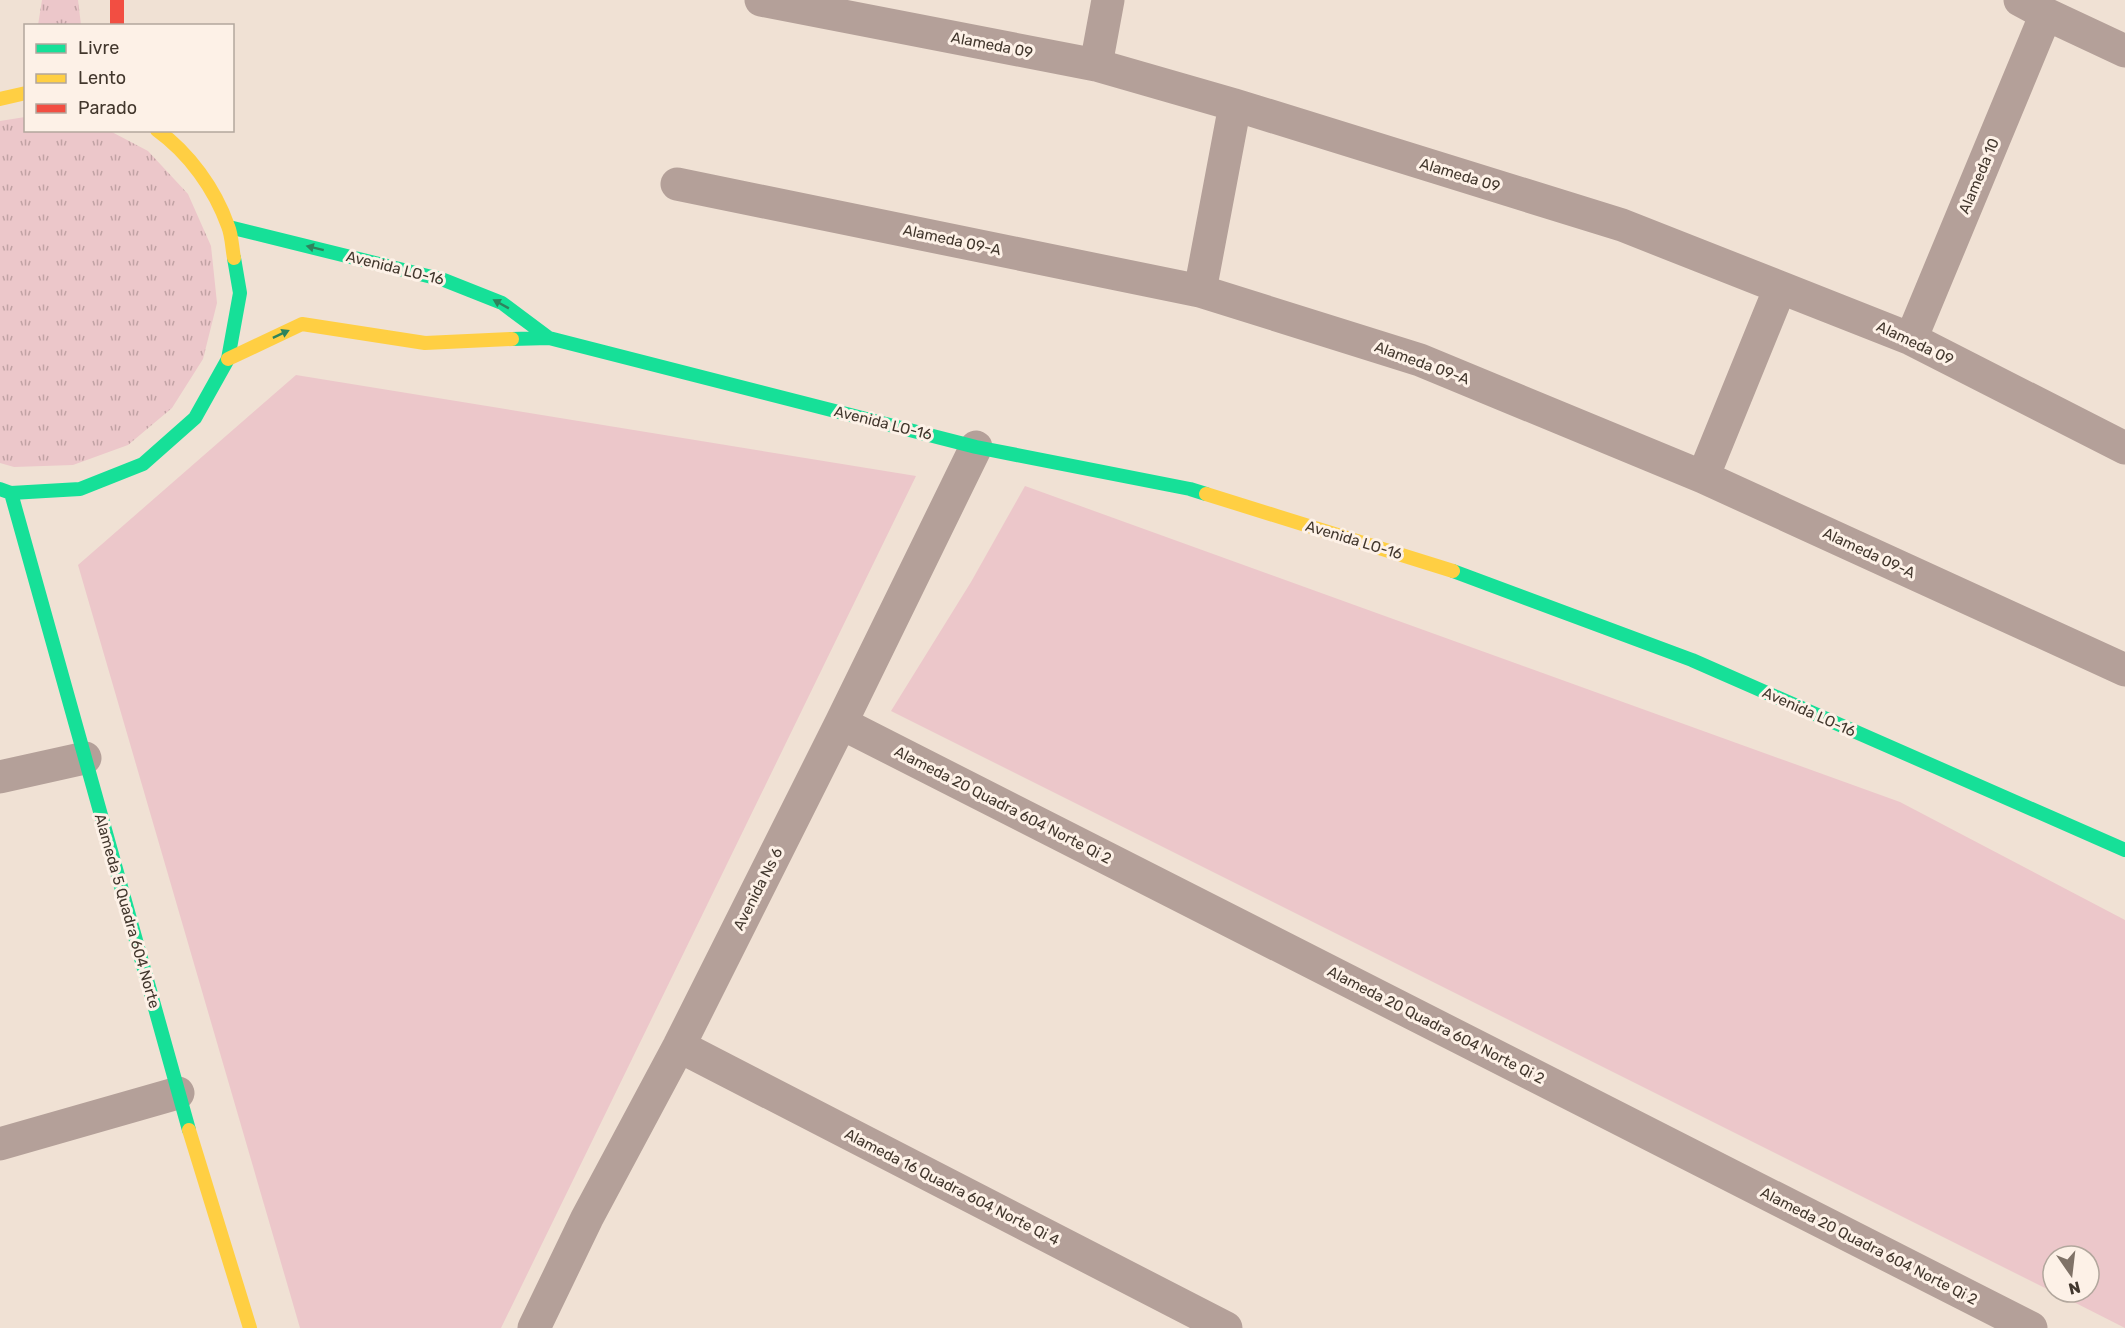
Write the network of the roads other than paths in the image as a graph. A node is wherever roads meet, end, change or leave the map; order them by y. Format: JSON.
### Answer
{"nodes":[{"id":1,"x":117,"y":0,"type":"edge"},
{"id":2,"x":761,"y":0,"type":"edge"},
{"id":3,"x":1108,"y":0,"type":"edge"},
{"id":4,"x":2033,"y":7,"type":"edge"},
{"id":5,"x":117,"y":24,"type":"edge"},
{"id":6,"x":2125,"y":51,"type":"edge"},
{"id":7,"x":1096,"y":65,"type":"junction"},
{"id":8,"x":24,"y":93,"type":"edge"},
{"id":9,"x":0,"y":99,"type":"edge"},
{"id":10,"x":1235,"y":105,"type":"junction"},
{"id":11,"x":160,"y":132,"type":"edge"},
{"id":12,"x":677,"y":184,"type":"dead end"},
{"id":13,"x":229,"y":227,"type":"junction"},
{"id":14,"x":1780,"y":288,"type":"junction"},
{"id":15,"x":1200,"y":291,"type":"junction"},
{"id":16,"x":549,"y":338,"type":"junction"},
{"id":17,"x":1911,"y":339,"type":"junction"},
{"id":18,"x":228,"y":359,"type":"junction"},
{"id":19,"x":975,"y":447,"type":"junction"},
{"id":20,"x":2125,"y":448,"type":"edge"},
{"id":21,"x":1703,"y":477,"type":"junction"},
{"id":22,"x":6,"y":491,"type":"edge"},
{"id":23,"x":2125,"y":670,"type":"edge"},
{"id":24,"x":841,"y":723,"type":"junction"},
{"id":25,"x":85,"y":758,"type":"junction"},
{"id":26,"x":0,"y":777,"type":"edge"},
{"id":27,"x":2125,"y":850,"type":"edge"},
{"id":28,"x":679,"y":1046,"type":"junction"},
{"id":29,"x":178,"y":1093,"type":"junction"},
{"id":30,"x":0,"y":1144,"type":"edge"},
{"id":31,"x":250,"y":1328,"type":"edge"},
{"id":32,"x":534,"y":1328,"type":"edge"},
{"id":33,"x":1226,"y":1328,"type":"edge"},
{"id":34,"x":2031,"y":1328,"type":"edge"}],
"edges":[{"from":1,"to":5,"type":"street"},
{"from":2,"to":7,"type":"street","name":"Alameda 09"},
{"from":3,"to":7,"type":"street"},
{"from":4,"to":6,"type":"street"},
{"from":4,"to":17,"type":"street","name":"Alameda 10"},
{"from":7,"to":10,"type":"street","name":"Alameda 09"},
{"from":8,"to":9,"type":"street"},
{"from":10,"to":14,"type":"street","name":"Alameda 09"},
{"from":10,"to":15,"type":"street"},
{"from":11,"to":13,"type":"street"},
{"from":12,"to":15,"type":"street","name":"Alameda 09-A"},
{"from":16,"to":13,"type":"street","name":"Avenida LO-16","one_way":true},
{"from":13,"to":18,"type":"street"},
{"from":14,"to":17,"type":"street","name":"Alameda 09"},
{"from":14,"to":21,"type":"street"},
{"from":15,"to":21,"type":"street","name":"Alameda 09-A"},
{"from":18,"to":16,"type":"street","name":"Avenida LO-16","one_way":true},
{"from":16,"to":19,"type":"street","name":"Avenida LO-16"},
{"from":17,"to":20,"type":"street","name":"Alameda 09"},
{"from":18,"to":22,"type":"street"},
{"from":19,"to":24,"type":"street","name":"Avenida Ns 6"},
{"from":19,"to":27,"type":"street","name":"Avenida LO-16"},
{"from":21,"to":23,"type":"street","name":"Alameda 09-A"},
{"from":22,"to":25,"type":"street","name":"Alameda 5 Quadra 604 Norte"},
{"from":24,"to":28,"type":"street","name":"Avenida Ns 6"},
{"from":24,"to":34,"type":"street","name":"Alameda 20 Quadra 604 Norte Qi 2"},
{"from":25,"to":26,"type":"street"},
{"from":25,"to":29,"type":"street","name":"Alameda 5 Quadra 604 Norte"},
{"from":28,"to":32,"type":"street","name":"Avenida Ns 6"},
{"from":28,"to":33,"type":"street","name":"Alameda 16 Quadra 604 Norte Qi 4"},
{"from":29,"to":30,"type":"street"},
{"from":29,"to":31,"type":"street","name":"Alameda 5 Quadra 604 Norte"}]}
